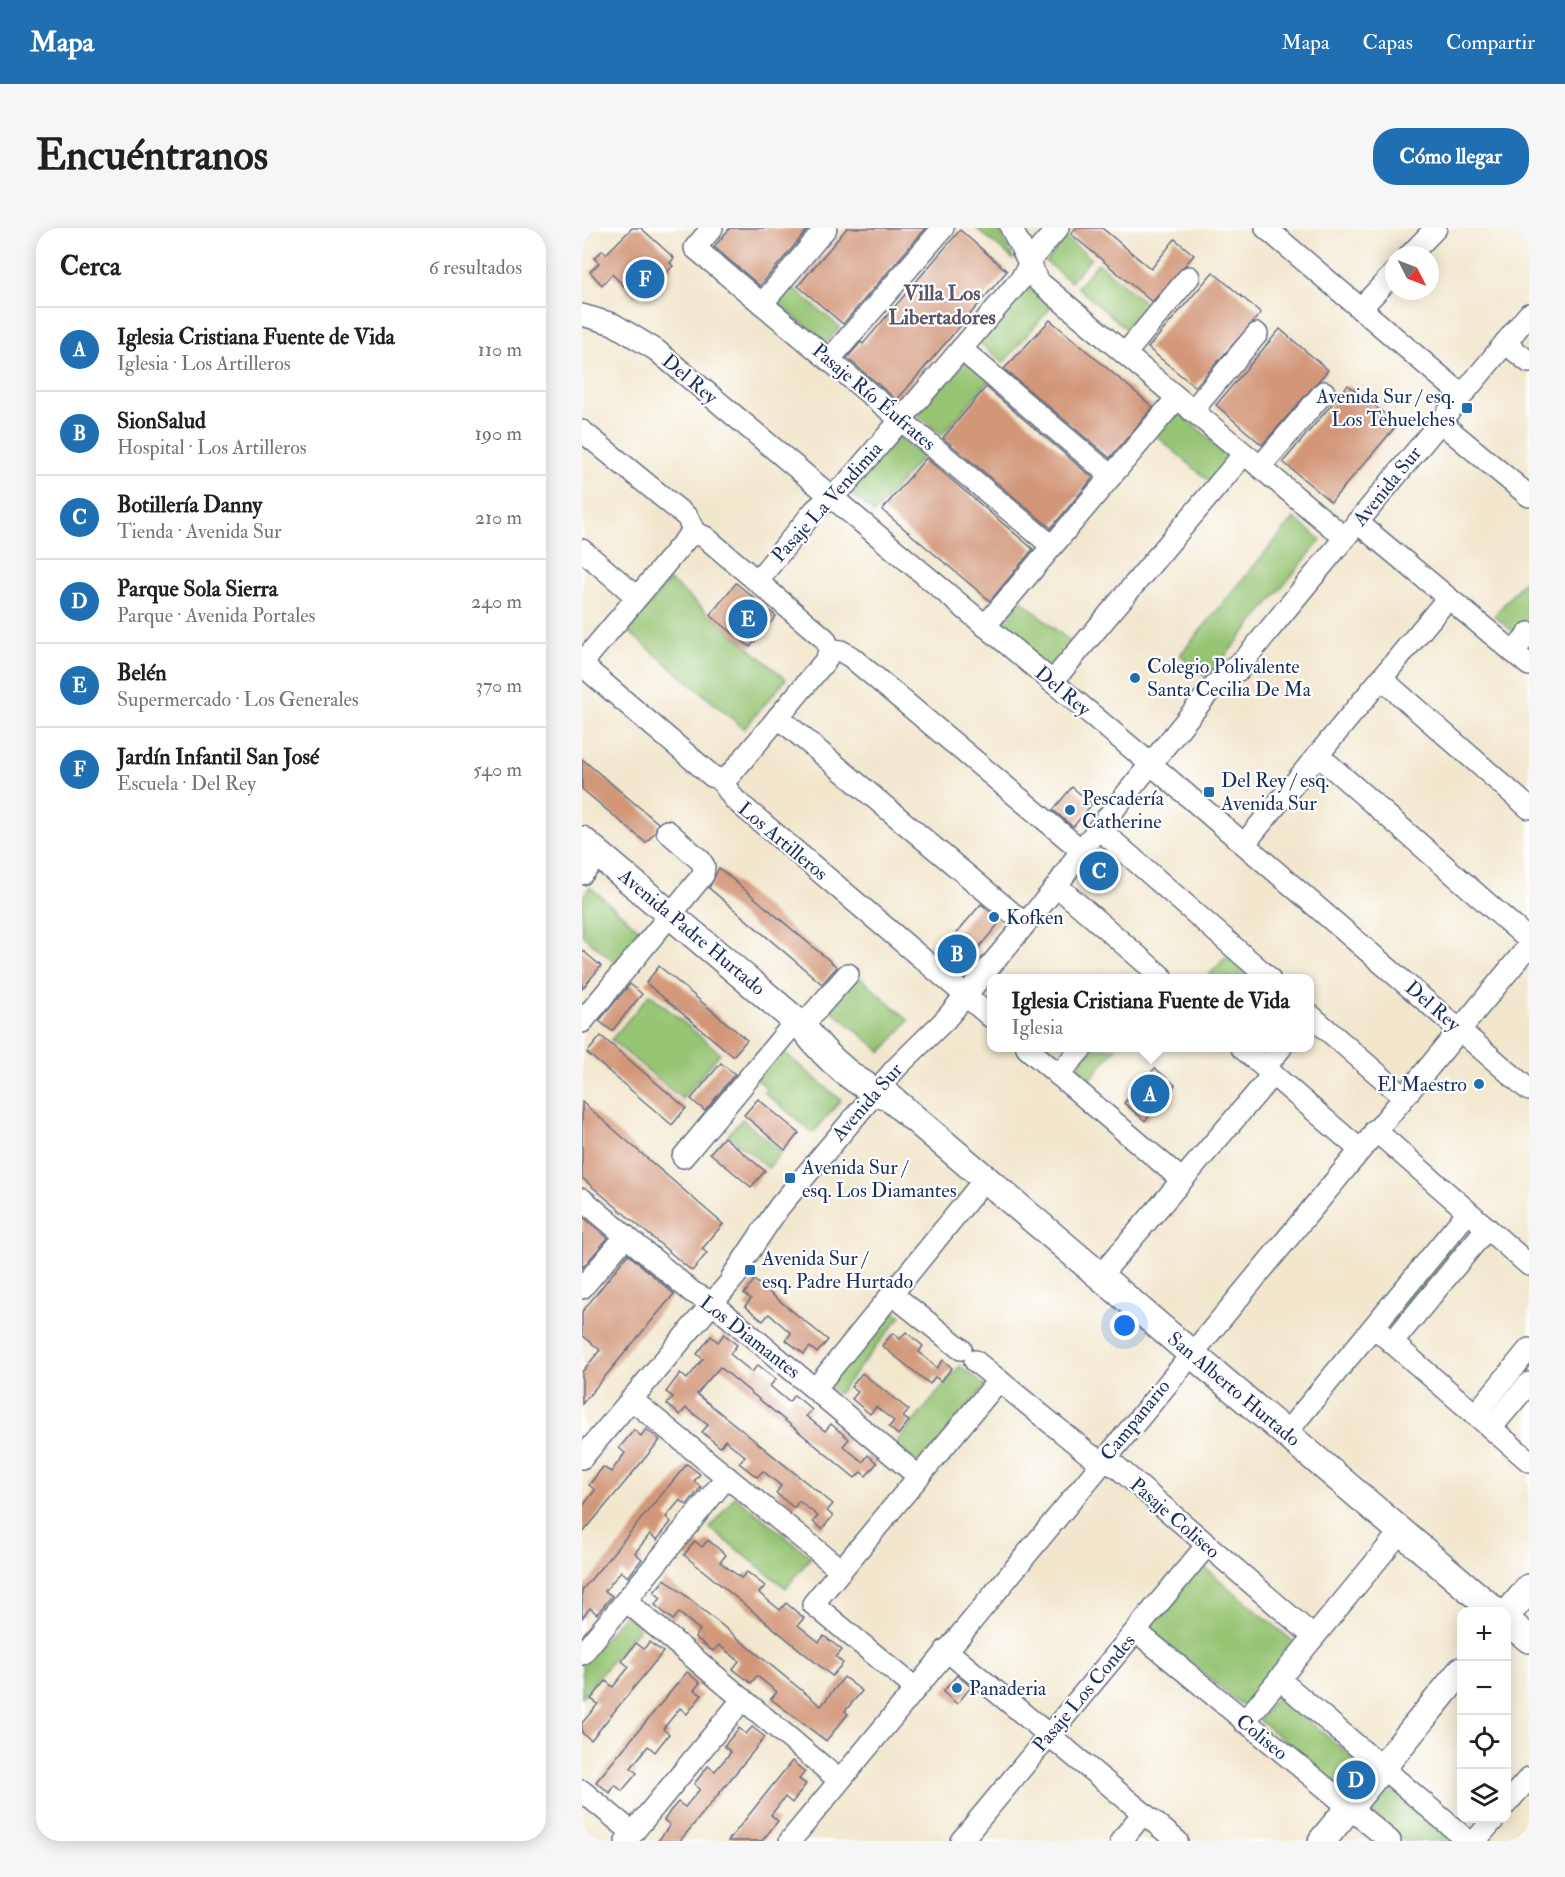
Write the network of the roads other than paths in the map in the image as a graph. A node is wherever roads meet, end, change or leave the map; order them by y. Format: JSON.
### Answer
{"nodes":[{"id":1,"x":712,"y":228,"type":"edge"},
{"id":2,"x":826,"y":228,"type":"edge"},
{"id":3,"x":943,"y":228,"type":"edge"},
{"id":4,"x":1011,"y":228,"type":"edge"},
{"id":5,"x":1058,"y":228,"type":"edge"},
{"id":6,"x":1436,"y":228,"type":"edge"},
{"id":7,"x":1274,"y":231,"type":"edge"},
{"id":8,"x":1419,"y":246,"type":"edge"},
{"id":9,"x":1029,"y":267,"type":"junction"},
{"id":10,"x":1189,"y":277,"type":"dead end"},
{"id":11,"x":1385,"y":283,"type":"edge"},
{"id":12,"x":762,"y":304,"type":"junction"},
{"id":13,"x":1360,"y":309,"type":"junction"},
{"id":14,"x":1529,"y":314,"type":"edge"},
{"id":15,"x":582,"y":315,"type":"edge"},
{"id":16,"x":1257,"y":334,"type":"dead end"},
{"id":17,"x":1505,"y":343,"type":"junction"},
{"id":18,"x":961,"y":349,"type":"junction"},
{"id":19,"x":1125,"y":354,"type":"junction"},
{"id":20,"x":829,"y":360,"type":"junction"},
{"id":21,"x":1529,"y":362,"type":"edge"},
{"id":22,"x":1324,"y":392,"type":"dead end"},
{"id":23,"x":1462,"y":395,"type":"junction"},
{"id":24,"x":1185,"y":404,"type":"junction"},
{"id":25,"x":901,"y":419,"type":"junction"},
{"id":26,"x":1440,"y":422,"type":"junction"},
{"id":27,"x":582,"y":431,"type":"edge"},
{"id":28,"x":1252,"y":460,"type":"junction"},
{"id":29,"x":1111,"y":476,"type":"junction"},
{"id":30,"x":1529,"y":496,"type":"edge"},
{"id":31,"x":830,"y":497,"type":"junction"},
{"id":32,"x":1351,"y":530,"type":"junction"},
{"id":33,"x":695,"y":533,"type":"junction"},
{"id":34,"x":1052,"y":546,"type":"junction"},
{"id":35,"x":582,"y":550,"type":"edge"},
{"id":36,"x":757,"y":581,"type":"junction"},
{"id":37,"x":637,"y":597,"type":"junction"},
{"id":38,"x":1449,"y":598,"type":"junction"},
{"id":39,"x":985,"y":626,"type":"junction"},
{"id":40,"x":1529,"y":633,"type":"edge"},
{"id":41,"x":830,"y":650,"type":"junction"},
{"id":42,"x":1521,"y":659,"type":"edge"},
{"id":43,"x":583,"y":664,"type":"edge"},
{"id":44,"x":1382,"y":679,"type":"junction"},
{"id":45,"x":1052,"y":682,"type":"junction"},
{"id":46,"x":778,"y":717,"type":"junction"},
{"id":47,"x":1318,"y":755,"type":"junction"},
{"id":48,"x":1154,"y":767,"type":"junction"},
{"id":49,"x":722,"y":780,"type":"junction"},
{"id":50,"x":1529,"y":808,"type":"edge"},
{"id":51,"x":667,"y":831,"type":"dead end"},
{"id":52,"x":1106,"y":836,"type":"junction"},
{"id":53,"x":1244,"y":844,"type":"junction"},
{"id":54,"x":591,"y":847,"type":"edge"},
{"id":55,"x":1081,"y":850,"type":"junction"},
{"id":56,"x":582,"y":874,"type":"edge"},
{"id":57,"x":1057,"y":886,"type":"junction"},
{"id":58,"x":672,"y":914,"type":"junction"},
{"id":59,"x":1025,"y":924,"type":"junction"},
{"id":60,"x":1529,"y":940,"type":"edge"},
{"id":61,"x":1529,"y":946,"type":"edge"},
{"id":62,"x":849,"y":974,"type":"dead end"},
{"id":63,"x":1151,"y":974,"type":"edge"},
{"id":64,"x":1264,"y":974,"type":"edge"},
{"id":65,"x":966,"y":995,"type":"junction"},
{"id":66,"x":987,"y":1013,"type":"edge"},
{"id":67,"x":1314,"y":1018,"type":"edge"},
{"id":68,"x":582,"y":1022,"type":"edge"},
{"id":69,"x":799,"y":1023,"type":"junction"},
{"id":70,"x":1460,"y":1029,"type":"junction"},
{"id":71,"x":1033,"y":1052,"type":"edge"},
{"id":72,"x":1078,"y":1052,"type":"edge"},
{"id":73,"x":1248,"y":1052,"type":"edge"},
{"id":74,"x":1278,"y":1052,"type":"edge"},
{"id":75,"x":1269,"y":1071,"type":"junction"},
{"id":76,"x":1058,"y":1075,"type":"junction"},
{"id":77,"x":1529,"y":1090,"type":"edge"},
{"id":78,"x":882,"y":1092,"type":"junction"},
{"id":79,"x":1403,"y":1096,"type":"junction"},
{"id":80,"x":1375,"y":1130,"type":"junction"},
{"id":81,"x":1359,"y":1149,"type":"junction"},
{"id":82,"x":683,"y":1157,"type":"dead end"},
{"id":83,"x":985,"y":1179,"type":"junction"},
{"id":84,"x":1182,"y":1180,"type":"junction"},
{"id":85,"x":582,"y":1199,"type":"edge"},
{"id":86,"x":1468,"y":1212,"type":"junction"},
{"id":87,"x":1487,"y":1228,"type":"junction"},
{"id":88,"x":626,"y":1236,"type":"junction"},
{"id":89,"x":1529,"y":1265,"type":"edge"},
{"id":90,"x":1100,"y":1276,"type":"junction"},
{"id":91,"x":582,"y":1288,"type":"edge"},
{"id":92,"x":892,"y":1294,"type":"junction"},
{"id":93,"x":711,"y":1302,"type":"junction"},
{"id":94,"x":1374,"y":1327,"type":"junction"},
{"id":95,"x":1392,"y":1343,"type":"junction"},
{"id":96,"x":1529,"y":1349,"type":"edge"},
{"id":97,"x":1191,"y":1353,"type":"junction"},
{"id":98,"x":999,"y":1380,"type":"junction"},
{"id":99,"x":1529,"y":1383,"type":"edge"},
{"id":100,"x":815,"y":1389,"type":"junction"},
{"id":101,"x":631,"y":1399,"type":"junction"},
{"id":102,"x":1483,"y":1421,"type":"junction"},
{"id":103,"x":1286,"y":1433,"type":"junction"},
{"id":104,"x":582,"y":1458,"type":"edge"},
{"id":105,"x":1102,"y":1461,"type":"junction"},
{"id":106,"x":1529,"y":1461,"type":"edge"},
{"id":107,"x":918,"y":1476,"type":"junction"},
{"id":108,"x":727,"y":1477,"type":"junction"},
{"id":109,"x":1401,"y":1531,"type":"junction"},
{"id":110,"x":1207,"y":1545,"type":"junction"},
{"id":111,"x":841,"y":1570,"type":"junction"},
{"id":112,"x":1529,"y":1588,"type":"edge"},
{"id":113,"x":626,"y":1601,"type":"junction"},
{"id":114,"x":1491,"y":1607,"type":"edge"},
{"id":115,"x":1511,"y":1611,"type":"edge"},
{"id":116,"x":1511,"y":1623,"type":"edge"},
{"id":117,"x":1136,"y":1631,"type":"junction"},
{"id":118,"x":1314,"y":1636,"type":"junction"},
{"id":119,"x":1529,"y":1639,"type":"edge"},
{"id":120,"x":946,"y":1650,"type":"junction"},
{"id":121,"x":582,"y":1654,"type":"edge"},
{"id":122,"x":1457,"y":1676,"type":"edge"},
{"id":123,"x":1279,"y":1680,"type":"junction"},
{"id":124,"x":915,"y":1688,"type":"junction"},
{"id":125,"x":743,"y":1700,"type":"junction"},
{"id":126,"x":1244,"y":1722,"type":"junction"},
{"id":127,"x":1050,"y":1736,"type":"junction"},
{"id":128,"x":1382,"y":1768,"type":"junction"},
{"id":129,"x":1529,"y":1778,"type":"edge"},
{"id":130,"x":839,"y":1780,"type":"junction"},
{"id":131,"x":582,"y":1791,"type":"edge"},
{"id":132,"x":1511,"y":1798,"type":"edge"},
{"id":133,"x":1349,"y":1808,"type":"junction"},
{"id":134,"x":1143,"y":1813,"type":"junction"},
{"id":135,"x":1490,"y":1823,"type":"edge"},
{"id":136,"x":629,"y":1837,"type":"edge"},
{"id":137,"x":790,"y":1841,"type":"edge"},
{"id":138,"x":961,"y":1841,"type":"edge"},
{"id":139,"x":1121,"y":1841,"type":"edge"},
{"id":140,"x":1177,"y":1841,"type":"edge"},
{"id":141,"x":1322,"y":1841,"type":"edge"},
{"id":142,"x":1390,"y":1841,"type":"edge"},
{"id":143,"x":1468,"y":1841,"type":"edge"},
{"id":144,"x":1475,"y":1841,"type":"edge"}],
"edges":[{"from":1,"to":12,"type":"street","name":"Pasaje Río Éufrates"},
{"from":2,"to":12,"type":"street"},
{"from":3,"to":20,"type":"street"},
{"from":4,"to":9,"type":"street"},
{"from":5,"to":9,"type":"street","name":"Pasaje La Vendimia"},
{"from":6,"to":8,"type":"street"},
{"from":7,"to":13,"type":"street"},
{"from":9,"to":18,"type":"street","name":"Pasaje La Vendimia"},
{"from":9,"to":19,"type":"street"},
{"from":10,"to":19,"type":"street"},
{"from":11,"to":13,"type":"street"},
{"from":12,"to":20,"type":"street","name":"Pasaje Río Éufrates"},
{"from":13,"to":23,"type":"street"},
{"from":14,"to":17,"type":"street","name":"Avenida Sur"},
{"from":15,"to":31,"type":"street","name":"Del Rey"},
{"from":16,"to":24,"type":"street"},
{"from":17,"to":21,"type":"street"},
{"from":17,"to":23,"type":"street","name":"Avenida Sur"},
{"from":18,"to":25,"type":"street","name":"Pasaje La Vendimia"},
{"from":18,"to":29,"type":"street"},
{"from":19,"to":24,"type":"street"},
{"from":20,"to":25,"type":"street","name":"Pasaje Río Éufrates"},
{"from":22,"to":28,"type":"street"},
{"from":23,"to":26,"type":"street","name":"Avenida Sur"},
{"from":24,"to":28,"type":"street"},
{"from":24,"to":29,"type":"street"},
{"from":25,"to":31,"type":"street","name":"Pasaje La Vendimia"},
{"from":25,"to":34,"type":"street","name":"Pasaje Río Éufrates"},
{"from":26,"to":30,"type":"street"},
{"from":26,"to":32,"type":"street","name":"Avenida Sur"},
{"from":27,"to":33,"type":"street"},
{"from":28,"to":32,"type":"street"},
{"from":28,"to":45,"type":"street"},
{"from":29,"to":34,"type":"street"},
{"from":31,"to":36,"type":"street","name":"Pasaje La Vendimia"},
{"from":31,"to":39,"type":"street","name":"Del Rey"},
{"from":32,"to":38,"type":"street"},
{"from":32,"to":48,"type":"street","name":"Avenida Sur"},
{"from":33,"to":36,"type":"street"},
{"from":33,"to":37,"type":"street"},
{"from":34,"to":39,"type":"street"},
{"from":35,"to":37,"type":"street"},
{"from":36,"to":41,"type":"street"},
{"from":37,"to":43,"type":"street"},
{"from":38,"to":42,"type":"street"},
{"from":38,"to":44,"type":"street"},
{"from":39,"to":45,"type":"street","name":"Del Rey"},
{"from":40,"to":42,"type":"street"},
{"from":41,"to":46,"type":"street"},
{"from":41,"to":55,"type":"street"},
{"from":43,"to":49,"type":"street","name":"Los Artilleros"},
{"from":44,"to":47,"type":"street"},
{"from":44,"to":50,"type":"street"},
{"from":45,"to":48,"type":"street","name":"Del Rey"},
{"from":46,"to":49,"type":"street"},
{"from":46,"to":59,"type":"street"},
{"from":47,"to":53,"type":"street"},
{"from":47,"to":60,"type":"street"},
{"from":48,"to":52,"type":"street","name":"Avenida Sur"},
{"from":48,"to":53,"type":"street","name":"Del Rey"},
{"from":48,"to":55,"type":"street","name":"Avenida Sur"},
{"from":49,"to":65,"type":"street","name":"Los Artilleros"},
{"from":51,"to":58,"type":"street"},
{"from":52,"to":57,"type":"street","name":"Avenida Sur"},
{"from":52,"to":64,"type":"street"},
{"from":53,"to":70,"type":"street","name":"Del Rey"},
{"from":54,"to":56,"type":"street"},
{"from":54,"to":58,"type":"main road","name":"Avenida Padre Hurtado"},
{"from":55,"to":57,"type":"street","name":"Avenida Sur"},
{"from":57,"to":59,"type":"street","name":"Avenida Sur"},
{"from":57,"to":63,"type":"street"},
{"from":58,"to":68,"type":"street"},
{"from":58,"to":69,"type":"main road","name":"Avenida Padre Hurtado"},
{"from":59,"to":65,"type":"street","name":"Avenida Sur"},
{"from":61,"to":70,"type":"street","name":"Campanario"},
{"from":62,"to":69,"type":"street"},
{"from":65,"to":66,"type":"street","name":"Los Artilleros"},
{"from":65,"to":78,"type":"street","name":"Avenida Sur"},
{"from":67,"to":79,"type":"street"},
{"from":69,"to":78,"type":"main road","name":"Avenida Padre Hurtado"},
{"from":69,"to":82,"type":"street"},
{"from":70,"to":77,"type":"street","name":"Del Rey"},
{"from":70,"to":79,"type":"street","name":"Campanario"},
{"from":71,"to":76,"type":"street"},
{"from":72,"to":76,"type":"street"},
{"from":73,"to":75,"type":"street"},
{"from":74,"to":75,"type":"street"},
{"from":75,"to":81,"type":"street"},
{"from":75,"to":84,"type":"street"},
{"from":76,"to":84,"type":"street"},
{"from":78,"to":83,"type":"main road","name":"San Alberto Hurtado"},
{"from":78,"to":93,"type":"street","name":"Avenida Sur"},
{"from":79,"to":80,"type":"street","name":"Campanario"},
{"from":80,"to":81,"type":"street","name":"Campanario"},
{"from":80,"to":86,"type":"street"},
{"from":81,"to":97,"type":"street","name":"Campanario"},
{"from":83,"to":90,"type":"main road","name":"San Alberto Hurtado"},
{"from":83,"to":92,"type":"street"},
{"from":84,"to":90,"type":"street"},
{"from":85,"to":88,"type":"street","name":"Los Diamantes"},
{"from":86,"to":87,"type":"street"},
{"from":86,"to":94,"type":"street"},
{"from":87,"to":89,"type":"street"},
{"from":87,"to":95,"type":"street"},
{"from":88,"to":91,"type":"street"},
{"from":88,"to":93,"type":"street","name":"Los Diamantes"},
{"from":90,"to":97,"type":"main road","name":"San Alberto Hurtado"},
{"from":92,"to":98,"type":"street","name":"Pasaje Coliseo"},
{"from":92,"to":100,"type":"street"},
{"from":93,"to":100,"type":"street","name":"Los Diamantes"},
{"from":93,"to":101,"type":"street","name":"Avenida Sur"},
{"from":94,"to":95,"type":"street"},
{"from":94,"to":103,"type":"street"},
{"from":95,"to":102,"type":"street"},
{"from":96,"to":102,"type":"street"},
{"from":97,"to":103,"type":"main road","name":"San Alberto Hurtado"},
{"from":97,"to":105,"type":"street","name":"Campanario"},
{"from":98,"to":105,"type":"street","name":"Pasaje Coliseo"},
{"from":98,"to":107,"type":"street"},
{"from":99,"to":102,"type":"street"},
{"from":100,"to":107,"type":"street","name":"Los Diamantes"},
{"from":101,"to":104,"type":"street","name":"Avenida Sur"},
{"from":101,"to":108,"type":"street"},
{"from":102,"to":106,"type":"street"},
{"from":103,"to":109,"type":"main road","name":"San Alberto Hurtado"},
{"from":105,"to":110,"type":"street","name":"Pasaje Coliseo"},
{"from":105,"to":120,"type":"street","name":"Campanario"},
{"from":107,"to":111,"type":"street"},
{"from":108,"to":111,"type":"street"},
{"from":108,"to":113,"type":"street"},
{"from":109,"to":114,"type":"main road","name":"San Alberto Hurtado"},
{"from":109,"to":118,"type":"street"},
{"from":110,"to":117,"type":"street","name":"Pasaje Los Condes"},
{"from":110,"to":118,"type":"street","name":"Pasaje Coliseo"},
{"from":111,"to":124,"type":"street"},
{"from":112,"to":115,"type":"main road"},
{"from":113,"to":121,"type":"street"},
{"from":113,"to":125,"type":"street"},
{"from":116,"to":119,"type":"main road"},
{"from":117,"to":126,"type":"street","name":"Coliseo"},
{"from":117,"to":127,"type":"street","name":"Pasaje Los Condes"},
{"from":118,"to":123,"type":"street"},
{"from":120,"to":124,"type":"street","name":"Campanario"},
{"from":120,"to":127,"type":"street"},
{"from":122,"to":128,"type":"main road"},
{"from":123,"to":126,"type":"street"},
{"from":123,"to":128,"type":"street"},
{"from":124,"to":130,"type":"street","name":"Campanario"},
{"from":125,"to":130,"type":"street"},
{"from":125,"to":136,"type":"street"},
{"from":126,"to":133,"type":"street","name":"Coliseo"},
{"from":127,"to":134,"type":"street"},
{"from":127,"to":138,"type":"street","name":"Pasaje Los Condes"},
{"from":128,"to":133,"type":"main road"},
{"from":128,"to":143,"type":"street"},
{"from":129,"to":132,"type":"street"},
{"from":130,"to":137,"type":"street","name":"Campanario"},
{"from":131,"to":136,"type":"street"},
{"from":133,"to":141,"type":"main road"},
{"from":133,"to":142,"type":"street","name":"Coliseo"},
{"from":134,"to":139,"type":"street"},
{"from":134,"to":140,"type":"street"},
{"from":135,"to":144,"type":"street"}]}
